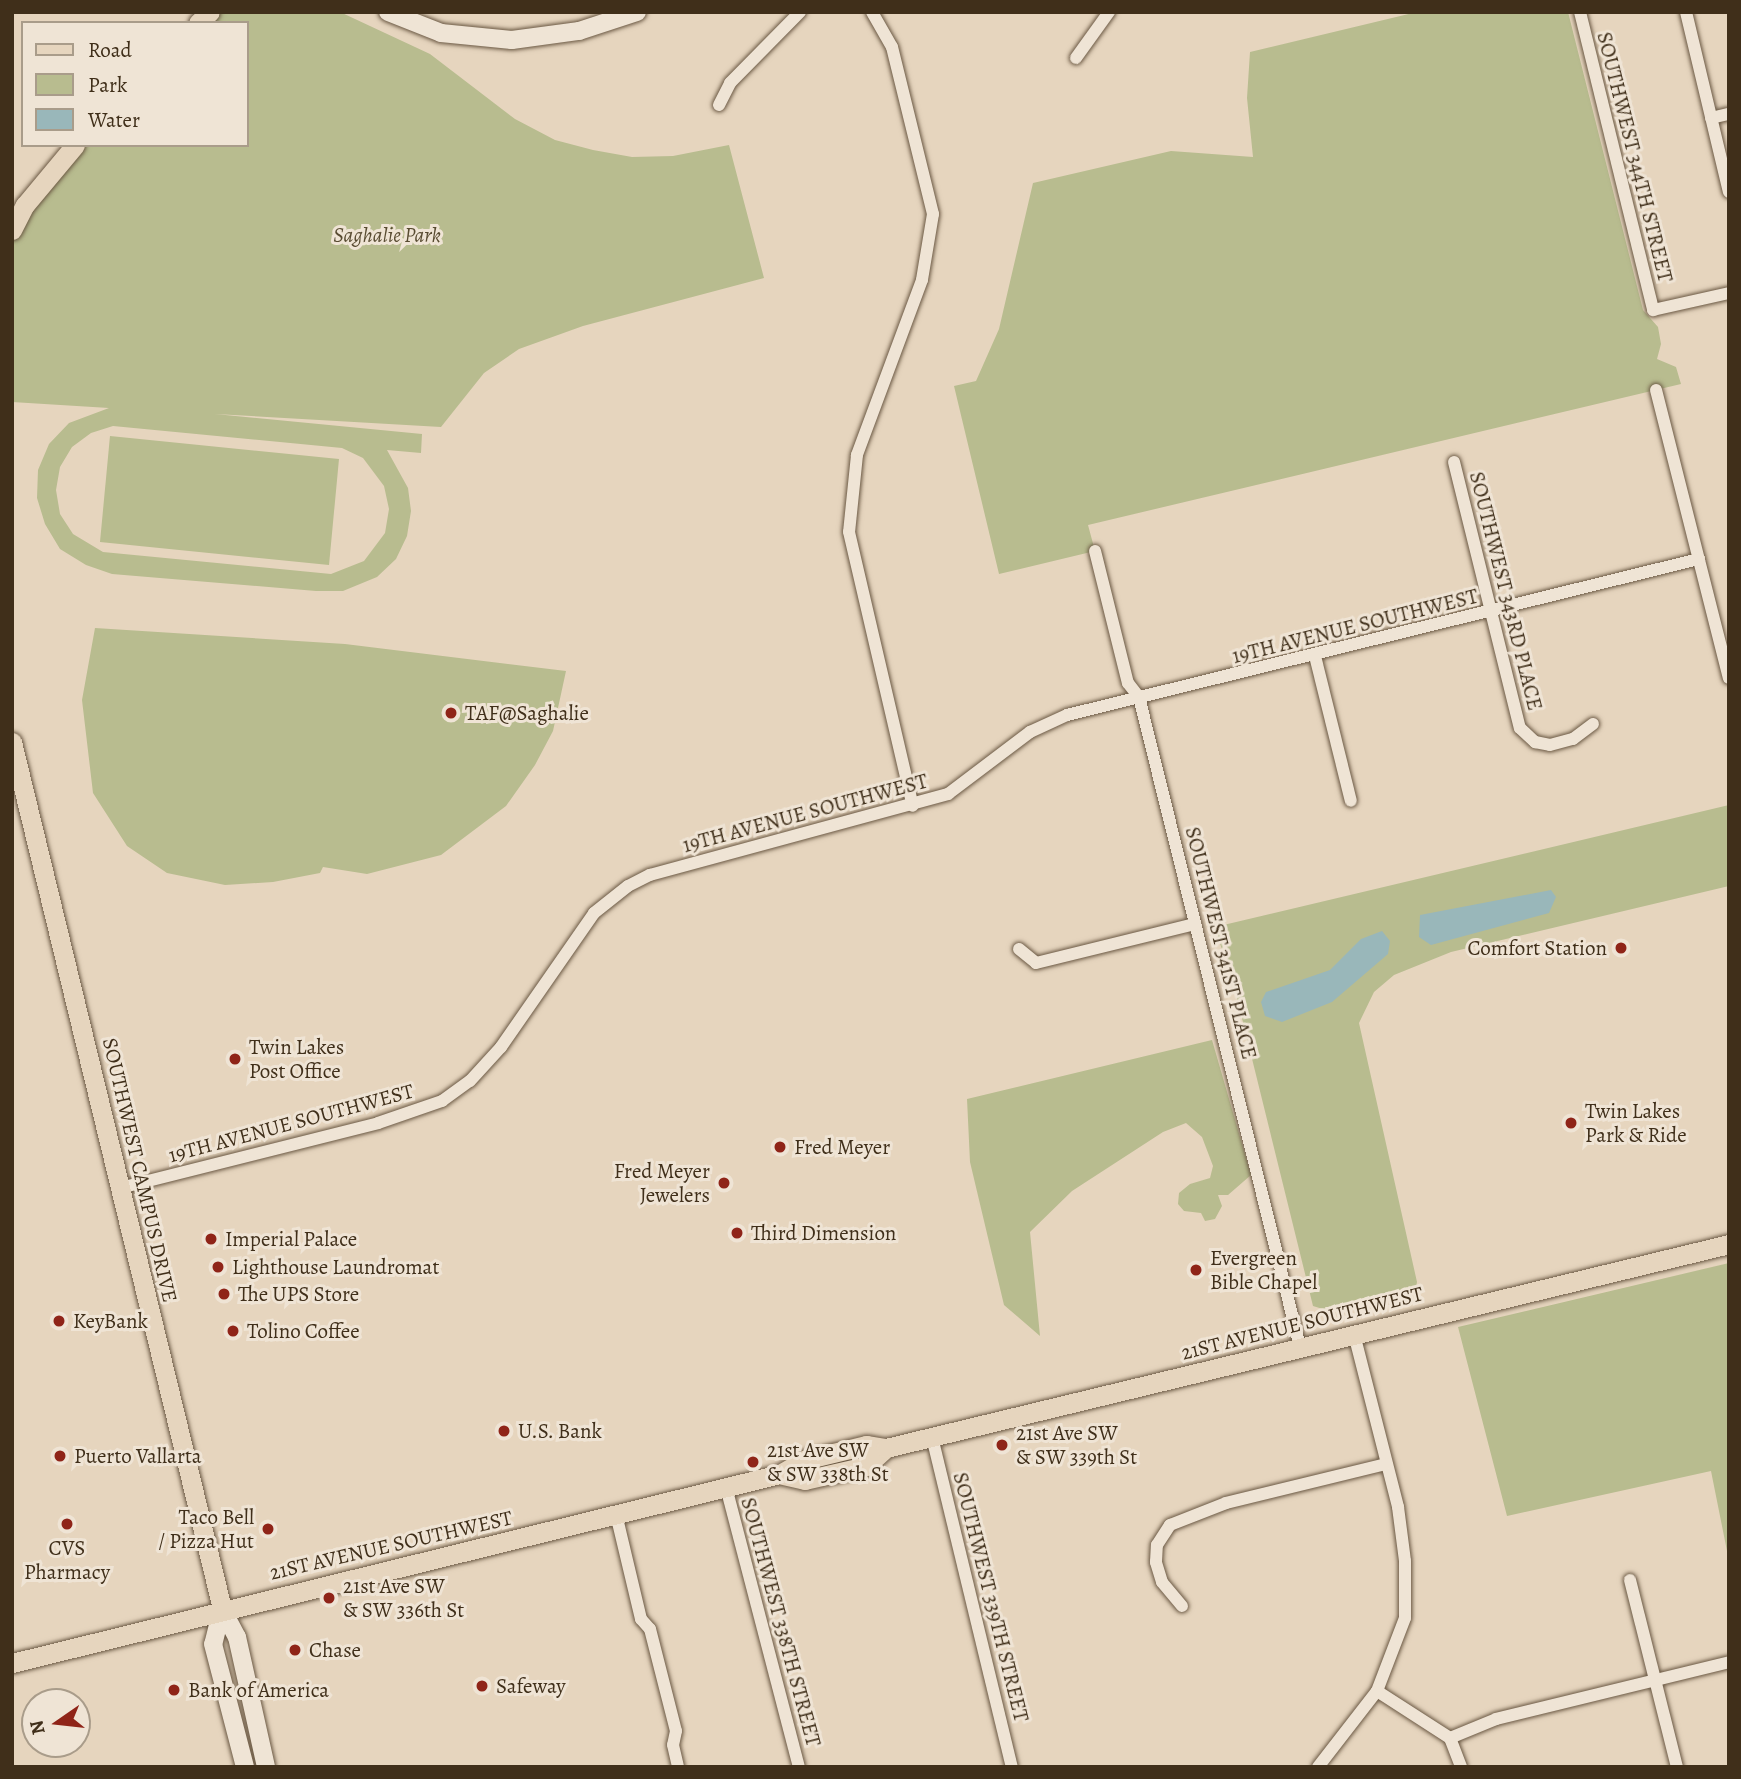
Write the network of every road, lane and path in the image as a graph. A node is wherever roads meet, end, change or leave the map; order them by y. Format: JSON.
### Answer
{"nodes":[{"id":1,"x":388,"y":12,"type":"edge"},
{"id":2,"x":637,"y":12,"type":"edge"},
{"id":3,"x":800,"y":12,"type":"edge"},
{"id":4,"x":872,"y":12,"type":"edge"},
{"id":5,"x":1109,"y":12,"type":"edge"},
{"id":6,"x":1580,"y":12,"type":"edge"},
{"id":7,"x":1686,"y":12,"type":"edge"},
{"id":8,"x":1076,"y":58,"type":"dead end"},
{"id":9,"x":719,"y":105,"type":"dead end"},
{"id":10,"x":1729,"y":114,"type":"edge"},
{"id":11,"x":1710,"y":118,"type":"junction"},
{"id":12,"x":73,"y":147,"type":"edge"},
{"id":13,"x":1729,"y":191,"type":"edge"},
{"id":14,"x":12,"y":230,"type":"edge"},
{"id":15,"x":1729,"y":293,"type":"edge"},
{"id":16,"x":1656,"y":390,"type":"dead end"},
{"id":17,"x":1454,"y":462,"type":"dead end"},
{"id":18,"x":1095,"y":551,"type":"dead end"},
{"id":19,"x":1699,"y":559,"type":"junction"},
{"id":20,"x":1490,"y":612,"type":"junction"},
{"id":21,"x":1315,"y":656,"type":"junction"},
{"id":22,"x":1729,"y":678,"type":"edge"},
{"id":23,"x":1139,"y":696,"type":"junction"},
{"id":24,"x":1593,"y":724,"type":"dead end"},
{"id":25,"x":12,"y":742,"type":"edge"},
{"id":26,"x":18,"y":788,"type":"edge"},
{"id":27,"x":1351,"y":801,"type":"dead end"},
{"id":28,"x":913,"y":806,"type":"junction"},
{"id":29,"x":1195,"y":924,"type":"junction"},
{"id":30,"x":1019,"y":949,"type":"dead end"},
{"id":31,"x":120,"y":1188,"type":"junction"},
{"id":32,"x":1729,"y":1244,"type":"edge"},
{"id":33,"x":1354,"y":1334,"type":"junction"},
{"id":34,"x":1300,"y":1347,"type":"junction"},
{"id":35,"x":932,"y":1437,"type":"junction"},
{"id":36,"x":1386,"y":1464,"type":"junction"},
{"id":37,"x":726,"y":1487,"type":"junction"},
{"id":38,"x":615,"y":1514,"type":"junction"},
{"id":39,"x":1630,"y":1580,"type":"dead end"},
{"id":40,"x":1182,"y":1606,"type":"dead end"},
{"id":41,"x":222,"y":1609,"type":"junction"},
{"id":42,"x":1729,"y":1662,"type":"edge"},
{"id":43,"x":12,"y":1663,"type":"edge"},
{"id":44,"x":1654,"y":1681,"type":"junction"},
{"id":45,"x":1377,"y":1691,"type":"junction"},
{"id":46,"x":1450,"y":1738,"type":"junction"},
{"id":47,"x":245,"y":1767,"type":"edge"},
{"id":48,"x":266,"y":1767,"type":"edge"},
{"id":49,"x":678,"y":1767,"type":"edge"},
{"id":50,"x":799,"y":1767,"type":"edge"},
{"id":51,"x":1012,"y":1767,"type":"edge"},
{"id":52,"x":1318,"y":1767,"type":"edge"},
{"id":53,"x":1461,"y":1767,"type":"edge"},
{"id":54,"x":1677,"y":1767,"type":"edge"}],
"edges":[{"from":1,"to":2,"type":"main road"},
{"from":3,"to":9,"type":"street"},
{"from":4,"to":28,"type":"street"},
{"from":5,"to":8,"type":"street"},
{"from":6,"to":15,"type":"street","name":"SOUTHWEST 344TH STREET"},
{"from":7,"to":11,"type":"street"},
{"from":10,"to":11,"type":"street"},
{"from":11,"to":13,"type":"street"},
{"from":12,"to":14,"type":"main road"},
{"from":16,"to":19,"type":"street"},
{"from":17,"to":20,"type":"street","name":"SOUTHWEST 343RD PLACE"},
{"from":18,"to":23,"type":"street","name":"SOUTHWEST 341ST PLACE"},
{"from":19,"to":20,"type":"street","name":"19TH AVENUE SOUTHWEST"},
{"from":19,"to":22,"type":"street"},
{"from":20,"to":21,"type":"street","name":"19TH AVENUE SOUTHWEST"},
{"from":20,"to":24,"type":"street","name":"SOUTHWEST 343RD PLACE"},
{"from":21,"to":23,"type":"street","name":"19TH AVENUE SOUTHWEST"},
{"from":21,"to":27,"type":"street"},
{"from":23,"to":28,"type":"street","name":"19TH AVENUE SOUTHWEST"},
{"from":23,"to":29,"type":"street","name":"SOUTHWEST 341ST PLACE"},
{"from":25,"to":26,"type":"main road","name":"SOUTHWEST CAMPUS DRIVE"},
{"from":26,"to":31,"type":"main road","name":"SOUTHWEST CAMPUS DRIVE"},
{"from":28,"to":31,"type":"street","name":"19TH AVENUE SOUTHWEST"},
{"from":29,"to":30,"type":"street"},
{"from":29,"to":34,"type":"street","name":"SOUTHWEST 341ST PLACE"},
{"from":31,"to":41,"type":"main road","name":"SOUTHWEST CAMPUS DRIVE"},
{"from":32,"to":33,"type":"main road","name":"21ST AVENUE SOUTHWEST"},
{"from":33,"to":34,"type":"main road","name":"21ST AVENUE SOUTHWEST"},
{"from":33,"to":36,"type":"street"},
{"from":34,"to":35,"type":"main road","name":"21ST AVENUE SOUTHWEST"},
{"from":35,"to":37,"type":"main road","name":"21ST AVENUE SOUTHWEST"},
{"from":35,"to":51,"type":"street","name":"SOUTHWEST 339TH STREET"},
{"from":36,"to":40,"type":"street"},
{"from":36,"to":45,"type":"street"},
{"from":37,"to":38,"type":"main road","name":"21ST AVENUE SOUTHWEST"},
{"from":37,"to":50,"type":"street","name":"SOUTHWEST 338TH STREET"},
{"from":38,"to":41,"type":"main road","name":"21ST AVENUE SOUTHWEST"},
{"from":38,"to":49,"type":"street"},
{"from":39,"to":44,"type":"street"},
{"from":41,"to":43,"type":"main road","name":"21ST AVENUE SOUTHWEST"},
{"from":41,"to":47,"type":"main road"},
{"from":41,"to":48,"type":"main road"},
{"from":42,"to":44,"type":"street"},
{"from":44,"to":46,"type":"street"},
{"from":44,"to":54,"type":"street"},
{"from":45,"to":46,"type":"street"},
{"from":45,"to":52,"type":"street"},
{"from":46,"to":53,"type":"street"}]}
